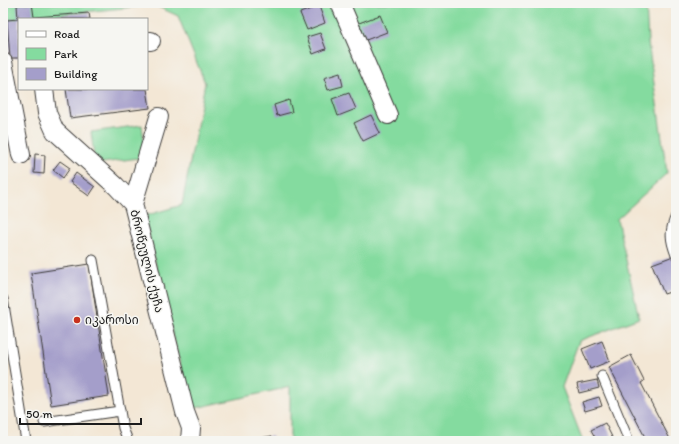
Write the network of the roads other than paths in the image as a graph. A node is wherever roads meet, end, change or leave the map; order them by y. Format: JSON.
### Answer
{"nodes":[{"id":1,"x":340,"y":3,"type":"edge"},
{"id":2,"x":3,"y":62,"type":"edge"},
{"id":3,"x":18,"y":62,"type":"edge"},
{"id":4,"x":4,"y":65,"type":"edge"},
{"id":5,"x":44,"y":90,"type":"edge"},
{"id":6,"x":388,"y":115,"type":"dead end"},
{"id":7,"x":159,"y":117,"type":"dead end"},
{"id":8,"x":21,"y":155,"type":"dead end"},
{"id":9,"x":133,"y":204,"type":"junction"},
{"id":10,"x":676,"y":216,"type":"edge"},
{"id":11,"x":676,"y":255,"type":"edge"},
{"id":12,"x":93,"y":260,"type":"dead end"},
{"id":13,"x":3,"y":299,"type":"edge"},
{"id":14,"x":602,"y":376,"type":"dead end"},
{"id":15,"x":120,"y":411,"type":"junction"},
{"id":16,"x":44,"y":422,"type":"dead end"},
{"id":17,"x":26,"y":441,"type":"edge"},
{"id":18,"x":128,"y":441,"type":"edge"},
{"id":19,"x":190,"y":441,"type":"edge"},
{"id":20,"x":629,"y":441,"type":"edge"}],
"edges":[{"from":1,"to":6,"type":"street"},
{"from":2,"to":4,"type":"street"},
{"from":3,"to":4,"type":"street"},
{"from":4,"to":8,"type":"street"},
{"from":5,"to":9,"type":"street","name":"ბროწეულის ქუჩა"},
{"from":7,"to":9,"type":"street"},
{"from":9,"to":19,"type":"street","name":"ბროწეულის ქუჩა"},
{"from":10,"to":11,"type":"lane"},
{"from":12,"to":15,"type":"lane"},
{"from":13,"to":17,"type":"lane"},
{"from":14,"to":20,"type":"lane"},
{"from":15,"to":16,"type":"lane"},
{"from":15,"to":18,"type":"lane"}]}
